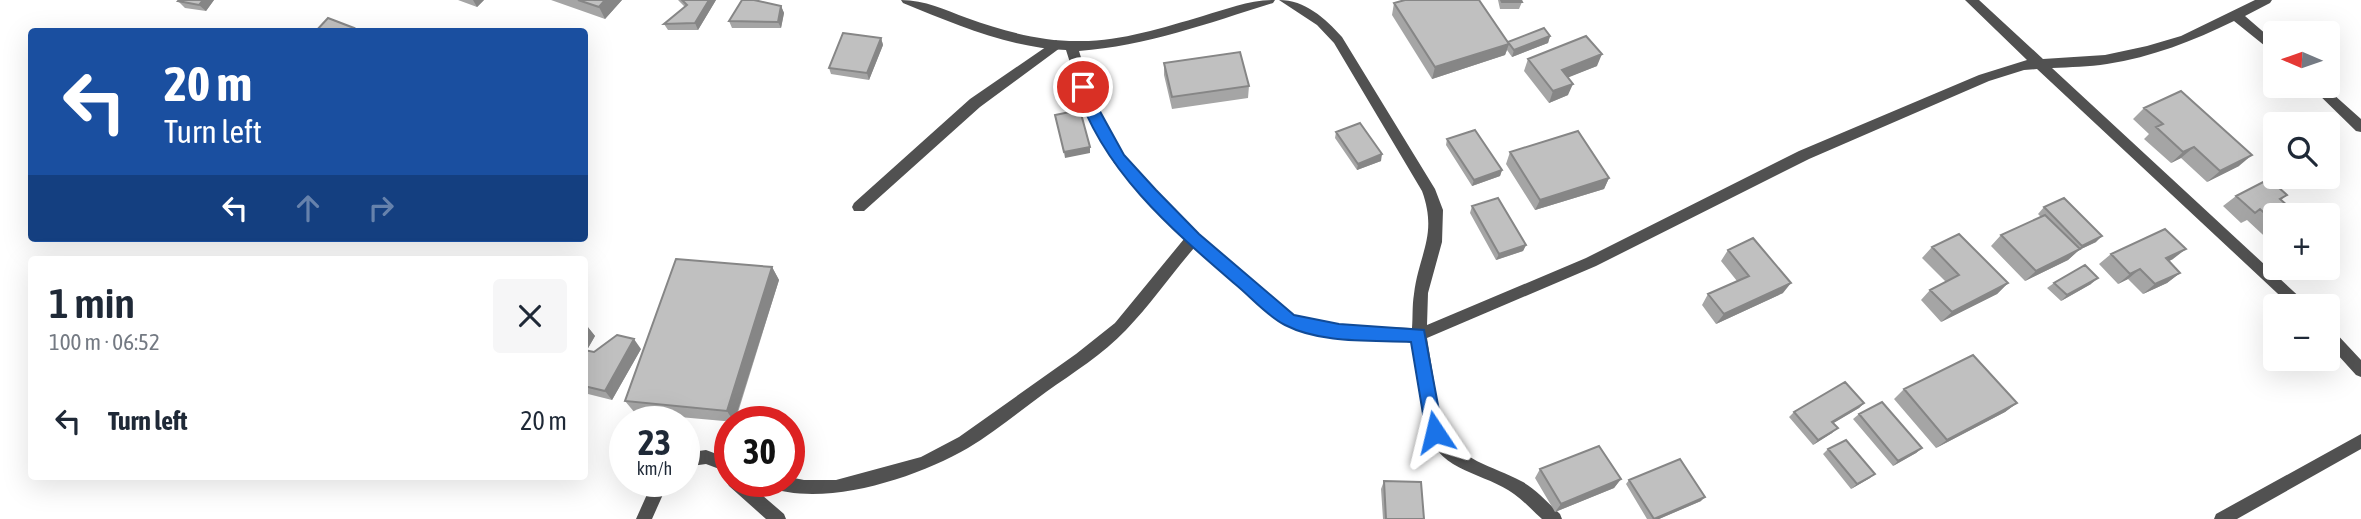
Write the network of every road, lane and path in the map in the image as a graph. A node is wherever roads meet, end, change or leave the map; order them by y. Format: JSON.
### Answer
{"nodes":[{"id":1,"x":906,"y":0,"type":"edge"},
{"id":2,"x":1269,"y":0,"type":"edge"},
{"id":3,"x":1285,"y":0,"type":"edge"},
{"id":4,"x":1971,"y":0,"type":"edge"},
{"id":5,"x":2266,"y":0,"type":"edge"},
{"id":6,"x":2236,"y":15,"type":"junction"},
{"id":7,"x":2263,"y":39,"type":"edge"},
{"id":8,"x":1056,"y":45,"type":"junction"},
{"id":9,"x":1071,"y":46,"type":"junction"},
{"id":10,"x":2037,"y":63,"type":"junction"},
{"id":11,"x":2329,"y":98,"type":"edge"},
{"id":12,"x":2361,"y":127,"type":"edge"},
{"id":13,"x":859,"y":207,"type":"dead end"},
{"id":14,"x":1193,"y":239,"type":"junction"},
{"id":15,"x":2287,"y":294,"type":"edge"},
{"id":16,"x":1419,"y":335,"type":"junction"},
{"id":17,"x":2340,"y":348,"type":"edge"},
{"id":18,"x":2361,"y":370,"type":"edge"},
{"id":19,"x":2361,"y":441,"type":"edge"},
{"id":20,"x":706,"y":457,"type":"junction"},
{"id":21,"x":700,"y":458,"type":"edge"},
{"id":22,"x":714,"y":460,"type":"edge"},
{"id":23,"x":714,"y":464,"type":"edge"},
{"id":24,"x":805,"y":487,"type":"edge"},
{"id":25,"x":654,"y":497,"type":"edge"},
{"id":26,"x":753,"y":497,"type":"edge"},
{"id":27,"x":644,"y":519,"type":"edge"},
{"id":28,"x":778,"y":519,"type":"edge"},
{"id":29,"x":1554,"y":519,"type":"edge"},
{"id":30,"x":2222,"y":519,"type":"edge"}],
"edges":[{"from":1,"to":8,"type":"street"},
{"from":2,"to":9,"type":"street"},
{"from":3,"to":16,"type":"street"},
{"from":4,"to":10,"type":"street"},
{"from":5,"to":6,"type":"street"},
{"from":6,"to":7,"type":"street"},
{"from":6,"to":10,"type":"street"},
{"from":8,"to":9,"type":"street"},
{"from":8,"to":13,"type":"street"},
{"from":9,"to":14,"type":"street"},
{"from":10,"to":15,"type":"street"},
{"from":10,"to":16,"type":"street"},
{"from":11,"to":12,"type":"street"},
{"from":14,"to":16,"type":"street"},
{"from":14,"to":24,"type":"street"},
{"from":16,"to":29,"type":"street"},
{"from":17,"to":18,"type":"street"},
{"from":19,"to":30,"type":"street"},
{"from":20,"to":21,"type":"street"},
{"from":20,"to":22,"type":"street"},
{"from":20,"to":23,"type":"street"},
{"from":25,"to":27,"type":"street"},
{"from":26,"to":28,"type":"street"}]}
